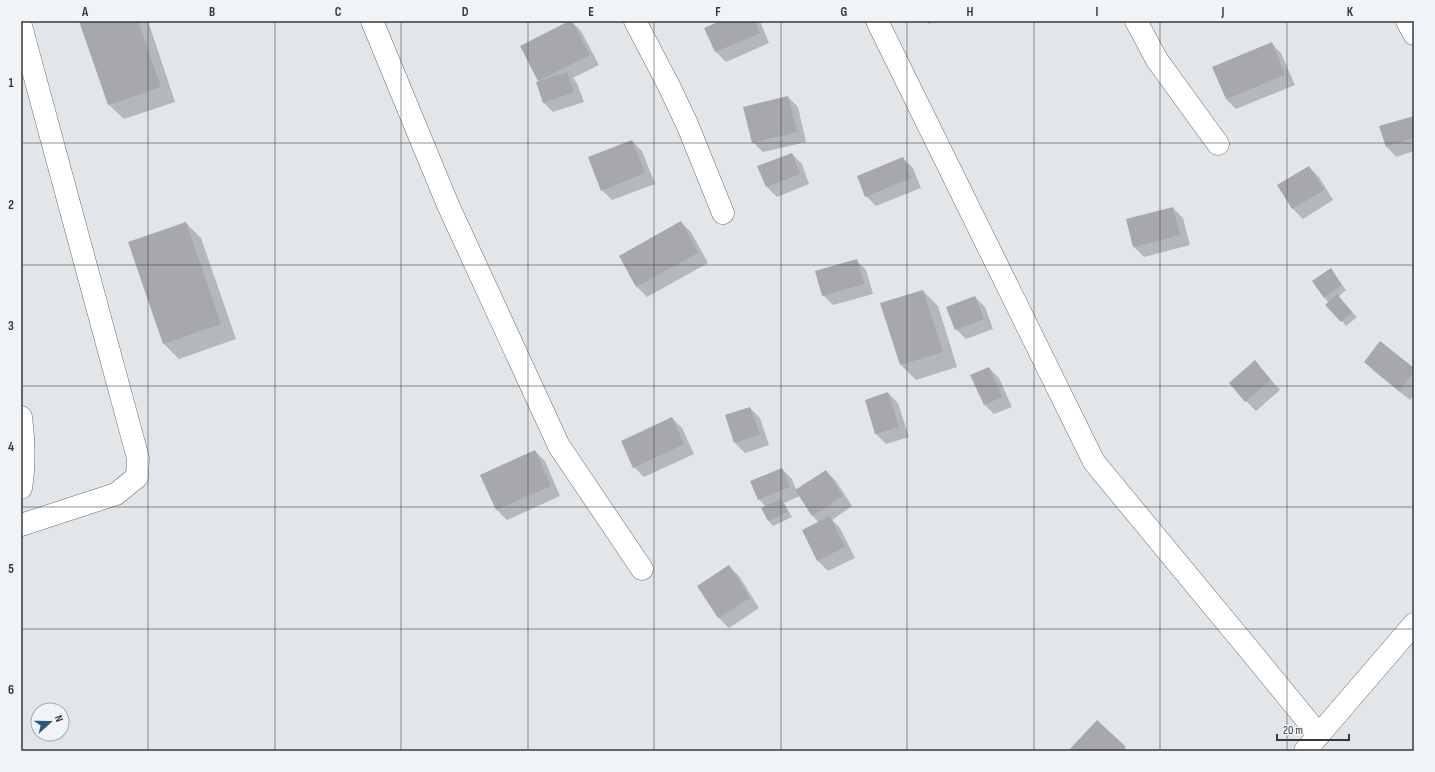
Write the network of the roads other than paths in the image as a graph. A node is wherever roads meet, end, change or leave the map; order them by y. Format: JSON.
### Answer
{"nodes":[{"id":1,"x":372,"y":21,"type":"edge"},
{"id":2,"x":635,"y":21,"type":"edge"},
{"id":3,"x":877,"y":21,"type":"edge"},
{"id":4,"x":1136,"y":21,"type":"edge"},
{"id":5,"x":1407,"y":21,"type":"edge"},
{"id":6,"x":21,"y":26,"type":"edge"},
{"id":7,"x":1414,"y":34,"type":"edge"},
{"id":8,"x":1218,"y":144,"type":"dead end"},
{"id":9,"x":723,"y":213,"type":"dead end"},
{"id":10,"x":21,"y":417,"type":"edge"},
{"id":11,"x":21,"y":488,"type":"edge"},
{"id":12,"x":21,"y":524,"type":"edge"},
{"id":13,"x":642,"y":569,"type":"dead end"},
{"id":14,"x":1414,"y":624,"type":"edge"},
{"id":15,"x":1312,"y":743,"type":"edge"}],
"edges":[{"from":1,"to":13,"type":"street"},
{"from":2,"to":9,"type":"street"},
{"from":3,"to":15,"type":"street"},
{"from":4,"to":8,"type":"street"},
{"from":5,"to":7,"type":"street"},
{"from":6,"to":12,"type":"street"},
{"from":10,"to":11,"type":"street"},
{"from":14,"to":15,"type":"street"}]}
